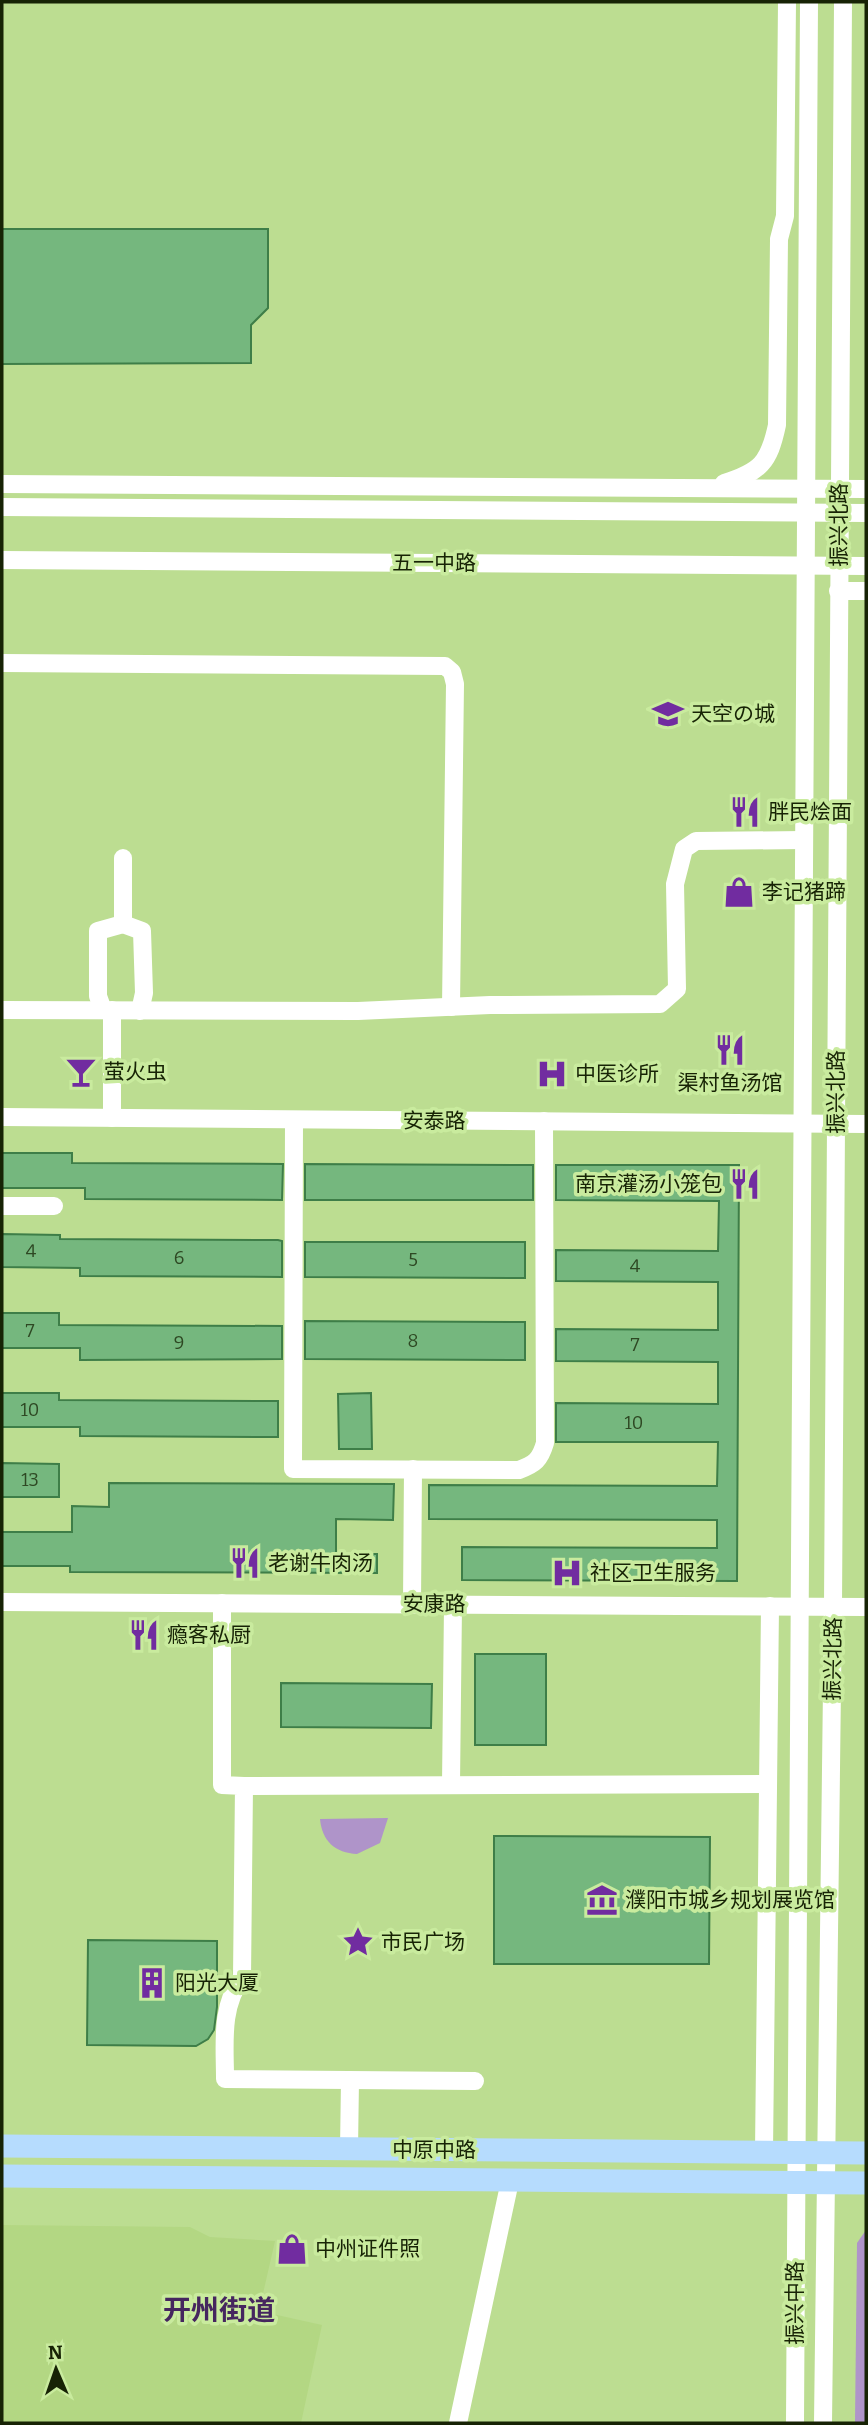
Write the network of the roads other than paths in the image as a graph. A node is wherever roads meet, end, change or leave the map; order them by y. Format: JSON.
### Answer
{"nodes":[{"id":1,"x":787,"y":2,"type":"edge"},
{"id":2,"x":809,"y":2,"type":"edge"},
{"id":3,"x":843,"y":2,"type":"edge"},
{"id":4,"x":2,"y":484,"type":"edge"},
{"id":5,"x":706,"y":488,"type":"junction"},
{"id":6,"x":806,"y":489,"type":"junction"},
{"id":7,"x":839,"y":489,"type":"junction"},
{"id":8,"x":866,"y":489,"type":"edge"},
{"id":9,"x":2,"y":507,"type":"edge"},
{"id":10,"x":805,"y":513,"type":"junction"},
{"id":11,"x":839,"y":513,"type":"junction"},
{"id":12,"x":866,"y":513,"type":"edge"},
{"id":13,"x":2,"y":560,"type":"edge"},
{"id":14,"x":805,"y":565,"type":"junction"},
{"id":15,"x":839,"y":565,"type":"junction"},
{"id":16,"x":866,"y":566,"type":"edge"},
{"id":17,"x":838,"y":591,"type":"junction"},
{"id":18,"x":866,"y":591,"type":"edge"},
{"id":19,"x":2,"y":663,"type":"edge"},
{"id":20,"x":803,"y":840,"type":"junction"},
{"id":21,"x":123,"y":858,"type":"dead end"},
{"id":22,"x":123,"y":925,"type":"junction"},
{"id":23,"x":451,"y":1007,"type":"junction"},
{"id":24,"x":2,"y":1010,"type":"edge"},
{"id":25,"x":108,"y":1010,"type":"junction"},
{"id":26,"x":140,"y":1010,"type":"junction"},
{"id":27,"x":2,"y":1118,"type":"edge"},
{"id":28,"x":112,"y":1118,"type":"junction"},
{"id":29,"x":293,"y":1119,"type":"junction"},
{"id":30,"x":544,"y":1121,"type":"junction"},
{"id":31,"x":802,"y":1123,"type":"junction"},
{"id":32,"x":836,"y":1124,"type":"junction"},
{"id":33,"x":866,"y":1124,"type":"edge"},
{"id":34,"x":2,"y":1206,"type":"edge"},
{"id":35,"x":54,"y":1206,"type":"dead end"},
{"id":36,"x":413,"y":1469,"type":"junction"},
{"id":37,"x":2,"y":1602,"type":"edge"},
{"id":38,"x":222,"y":1603,"type":"junction"},
{"id":39,"x":412,"y":1604,"type":"junction"},
{"id":40,"x":453,"y":1605,"type":"junction"},
{"id":41,"x":770,"y":1606,"type":"junction"},
{"id":42,"x":799,"y":1606,"type":"junction"},
{"id":43,"x":833,"y":1606,"type":"junction"},
{"id":44,"x":866,"y":1606,"type":"edge"},
{"id":45,"x":768,"y":1784,"type":"junction"},
{"id":46,"x":451,"y":1785,"type":"junction"},
{"id":47,"x":244,"y":1786,"type":"junction"},
{"id":48,"x":350,"y":2080,"type":"junction"},
{"id":49,"x":475,"y":2081,"type":"dead end"},
{"id":50,"x":2,"y":2146,"type":"edge"},
{"id":51,"x":349,"y":2149,"type":"junction"},
{"id":52,"x":764,"y":2152,"type":"junction"},
{"id":53,"x":795,"y":2152,"type":"junction"},
{"id":54,"x":827,"y":2152,"type":"junction"},
{"id":55,"x":866,"y":2153,"type":"edge"},
{"id":56,"x":2,"y":2176,"type":"edge"},
{"id":57,"x":510,"y":2180,"type":"junction"},
{"id":58,"x":795,"y":2183,"type":"junction"},
{"id":59,"x":826,"y":2183,"type":"junction"},
{"id":60,"x":866,"y":2183,"type":"edge"},
{"id":61,"x":458,"y":2423,"type":"edge"},
{"id":62,"x":795,"y":2423,"type":"edge"},
{"id":63,"x":823,"y":2423,"type":"edge"}],
"edges":[{"from":1,"to":5,"type":"street"},
{"from":2,"to":6,"type":"street","name":"振兴北路"},
{"from":3,"to":7,"type":"street","name":"振兴北路"},
{"from":4,"to":5,"type":"street"},
{"from":5,"to":6,"type":"street"},
{"from":6,"to":7,"type":"street"},
{"from":6,"to":10,"type":"street","name":"振兴北路"},
{"from":7,"to":8,"type":"street"},
{"from":7,"to":11,"type":"street","name":"振兴北路"},
{"from":9,"to":10,"type":"street"},
{"from":10,"to":11,"type":"street"},
{"from":10,"to":14,"type":"street","name":"振兴北路"},
{"from":11,"to":12,"type":"street"},
{"from":11,"to":15,"type":"street","name":"振兴北路"},
{"from":13,"to":14,"type":"street","name":"五一中路"},
{"from":14,"to":15,"type":"street","name":"五一中路"},
{"from":14,"to":20,"type":"street","name":"振兴北路"},
{"from":15,"to":16,"type":"street","name":"五一中路"},
{"from":15,"to":17,"type":"street","name":"振兴北路"},
{"from":17,"to":18,"type":"street"},
{"from":17,"to":32,"type":"street","name":"振兴北路"},
{"from":19,"to":23,"type":"street"},
{"from":20,"to":23,"type":"street"},
{"from":20,"to":31,"type":"street","name":"振兴北路"},
{"from":21,"to":22,"type":"street"},
{"from":22,"to":25,"type":"street"},
{"from":22,"to":26,"type":"street"},
{"from":23,"to":26,"type":"street"},
{"from":24,"to":25,"type":"street"},
{"from":25,"to":26,"type":"street"},
{"from":25,"to":28,"type":"street"},
{"from":27,"to":28,"type":"street","name":"安泰路"},
{"from":28,"to":29,"type":"street","name":"安泰路"},
{"from":29,"to":30,"type":"street","name":"安泰路"},
{"from":29,"to":36,"type":"street"},
{"from":30,"to":31,"type":"street","name":"安泰路"},
{"from":30,"to":36,"type":"street"},
{"from":31,"to":32,"type":"street","name":"安泰路"},
{"from":31,"to":42,"type":"street","name":"振兴北路"},
{"from":32,"to":33,"type":"street","name":"安泰路"},
{"from":32,"to":43,"type":"street","name":"振兴北路"},
{"from":34,"to":35,"type":"street"},
{"from":36,"to":39,"type":"street"},
{"from":37,"to":38,"type":"street","name":"安康路"},
{"from":38,"to":39,"type":"street","name":"安康路"},
{"from":38,"to":47,"type":"street"},
{"from":39,"to":40,"type":"street","name":"安康路"},
{"from":40,"to":41,"type":"street","name":"安康路"},
{"from":40,"to":46,"type":"street"},
{"from":41,"to":42,"type":"street","name":"安康路"},
{"from":41,"to":45,"type":"street"},
{"from":42,"to":43,"type":"street","name":"安康路"},
{"from":42,"to":53,"type":"street","name":"振兴北路"},
{"from":43,"to":44,"type":"street","name":"安康路"},
{"from":43,"to":54,"type":"street","name":"振兴北路"},
{"from":45,"to":46,"type":"street"},
{"from":45,"to":52,"type":"street"},
{"from":46,"to":47,"type":"street"},
{"from":47,"to":48,"type":"street"},
{"from":48,"to":49,"type":"street"},
{"from":48,"to":51,"type":"street"},
{"from":50,"to":51,"type":"main road","name":"中原中路"},
{"from":51,"to":52,"type":"main road","name":"中原中路"},
{"from":52,"to":53,"type":"main road","name":"中原中路"},
{"from":53,"to":54,"type":"main road","name":"中原中路"},
{"from":53,"to":58,"type":"street","name":"振兴北路"},
{"from":54,"to":55,"type":"main road","name":"中原中路"},
{"from":54,"to":59,"type":"street","name":"振兴北路"},
{"from":56,"to":57,"type":"main road","name":"中原中路"},
{"from":57,"to":58,"type":"main road","name":"中原中路"},
{"from":57,"to":61,"type":"street"},
{"from":58,"to":59,"type":"main road","name":"中原中路"},
{"from":58,"to":62,"type":"street","name":"振兴中路"},
{"from":59,"to":60,"type":"main road","name":"中原中路"},
{"from":59,"to":63,"type":"street","name":"振兴中路"}]}
